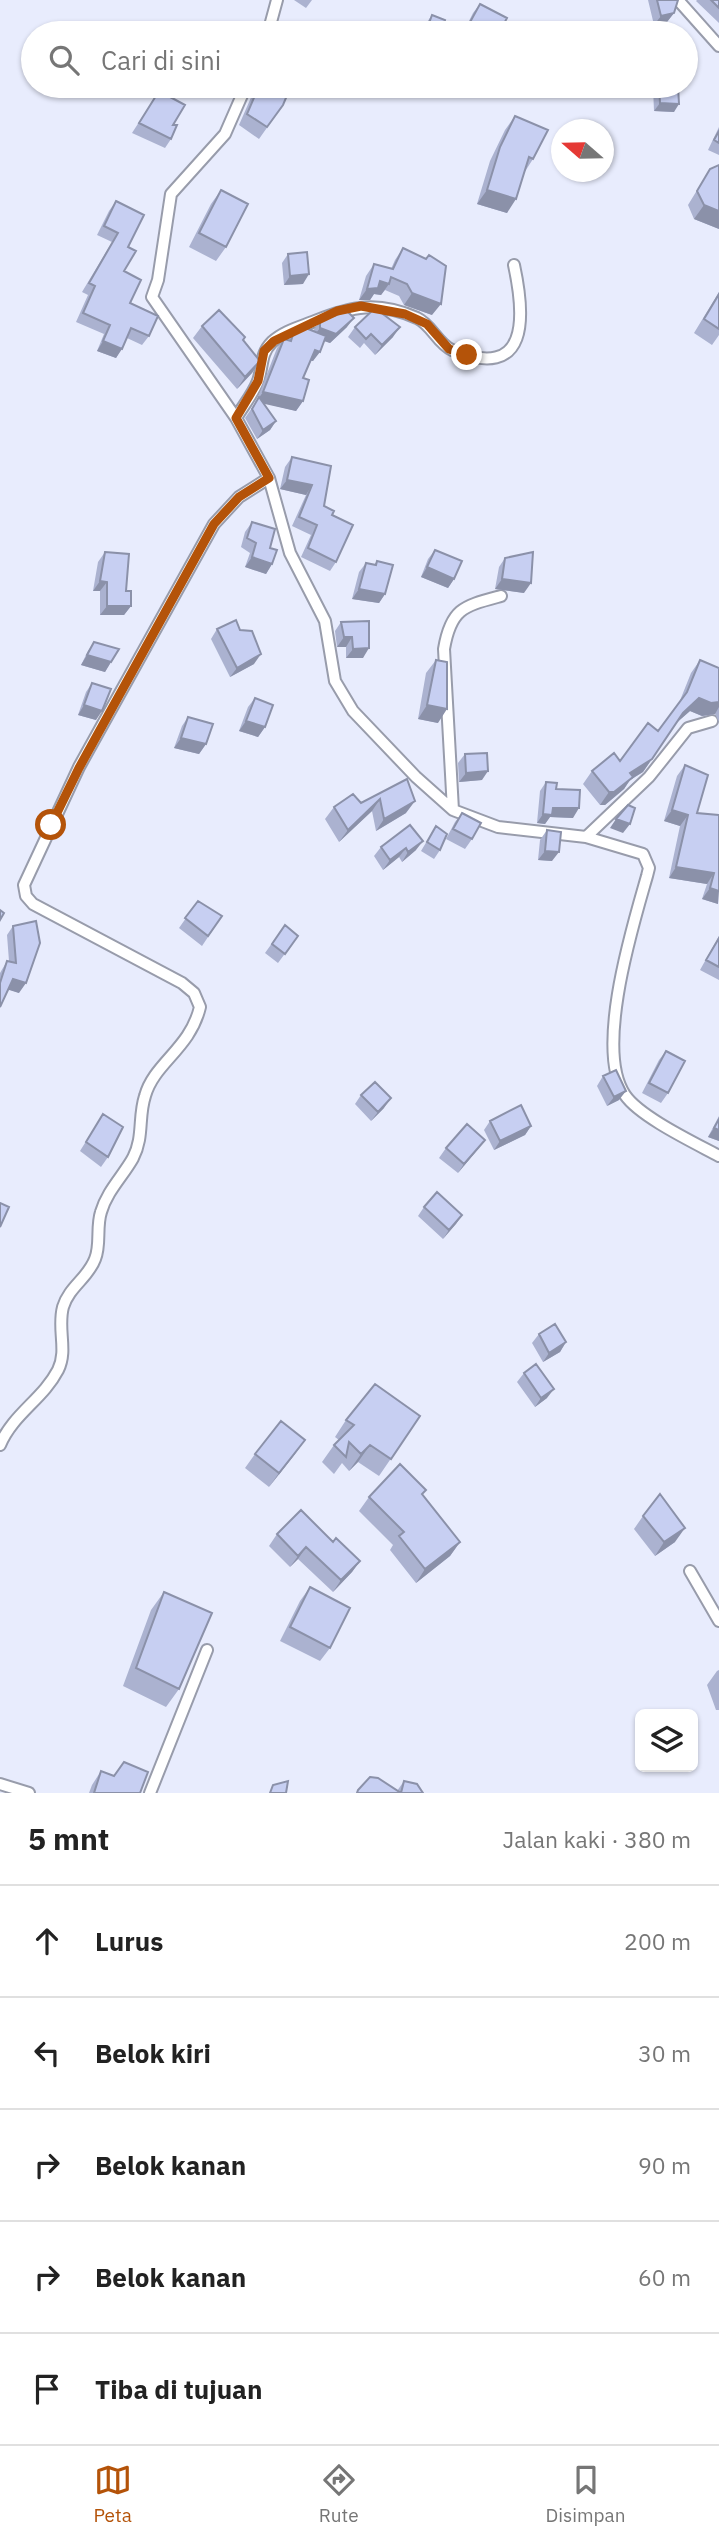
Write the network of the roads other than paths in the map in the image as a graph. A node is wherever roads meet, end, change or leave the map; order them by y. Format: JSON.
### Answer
{"nodes":[{"id":1,"x":277,"y":0,"type":"edge"},
{"id":2,"x":678,"y":0,"type":"edge"},
{"id":3,"x":271,"y":21,"type":"edge"},
{"id":4,"x":695,"y":21,"type":"edge"},
{"id":5,"x":698,"y":24,"type":"edge"},
{"id":6,"x":719,"y":46,"type":"edge"},
{"id":7,"x":241,"y":98,"type":"edge"},
{"id":8,"x":514,"y":265,"type":"dead end"},
{"id":9,"x":236,"y":418,"type":"junction"},
{"id":10,"x":269,"y":478,"type":"junction"},
{"id":11,"x":501,"y":596,"type":"dead end"},
{"id":12,"x":712,"y":721,"type":"dead end"},
{"id":13,"x":453,"y":810,"type":"junction"},
{"id":14,"x":586,"y":837,"type":"junction"},
{"id":15,"x":719,"y":1156,"type":"edge"},
{"id":16,"x":0,"y":1445,"type":"edge"},
{"id":17,"x":690,"y":1571,"type":"dead end"},
{"id":18,"x":719,"y":1621,"type":"edge"},
{"id":19,"x":207,"y":1650,"type":"dead end"},
{"id":20,"x":0,"y":1784,"type":"edge"},
{"id":21,"x":29,"y":1793,"type":"edge"},
{"id":22,"x":150,"y":1793,"type":"edge"}],
"edges":[{"from":1,"to":3,"type":"street"},
{"from":2,"to":4,"type":"street"},
{"from":5,"to":6,"type":"street"},
{"from":7,"to":9,"type":"street"},
{"from":8,"to":9,"type":"street"},
{"from":9,"to":10,"type":"street"},
{"from":10,"to":13,"type":"street"},
{"from":10,"to":16,"type":"street"},
{"from":11,"to":13,"type":"street"},
{"from":12,"to":14,"type":"street"},
{"from":13,"to":14,"type":"street"},
{"from":14,"to":15,"type":"street"},
{"from":17,"to":18,"type":"street"},
{"from":19,"to":22,"type":"street"},
{"from":20,"to":21,"type":"street"}]}
